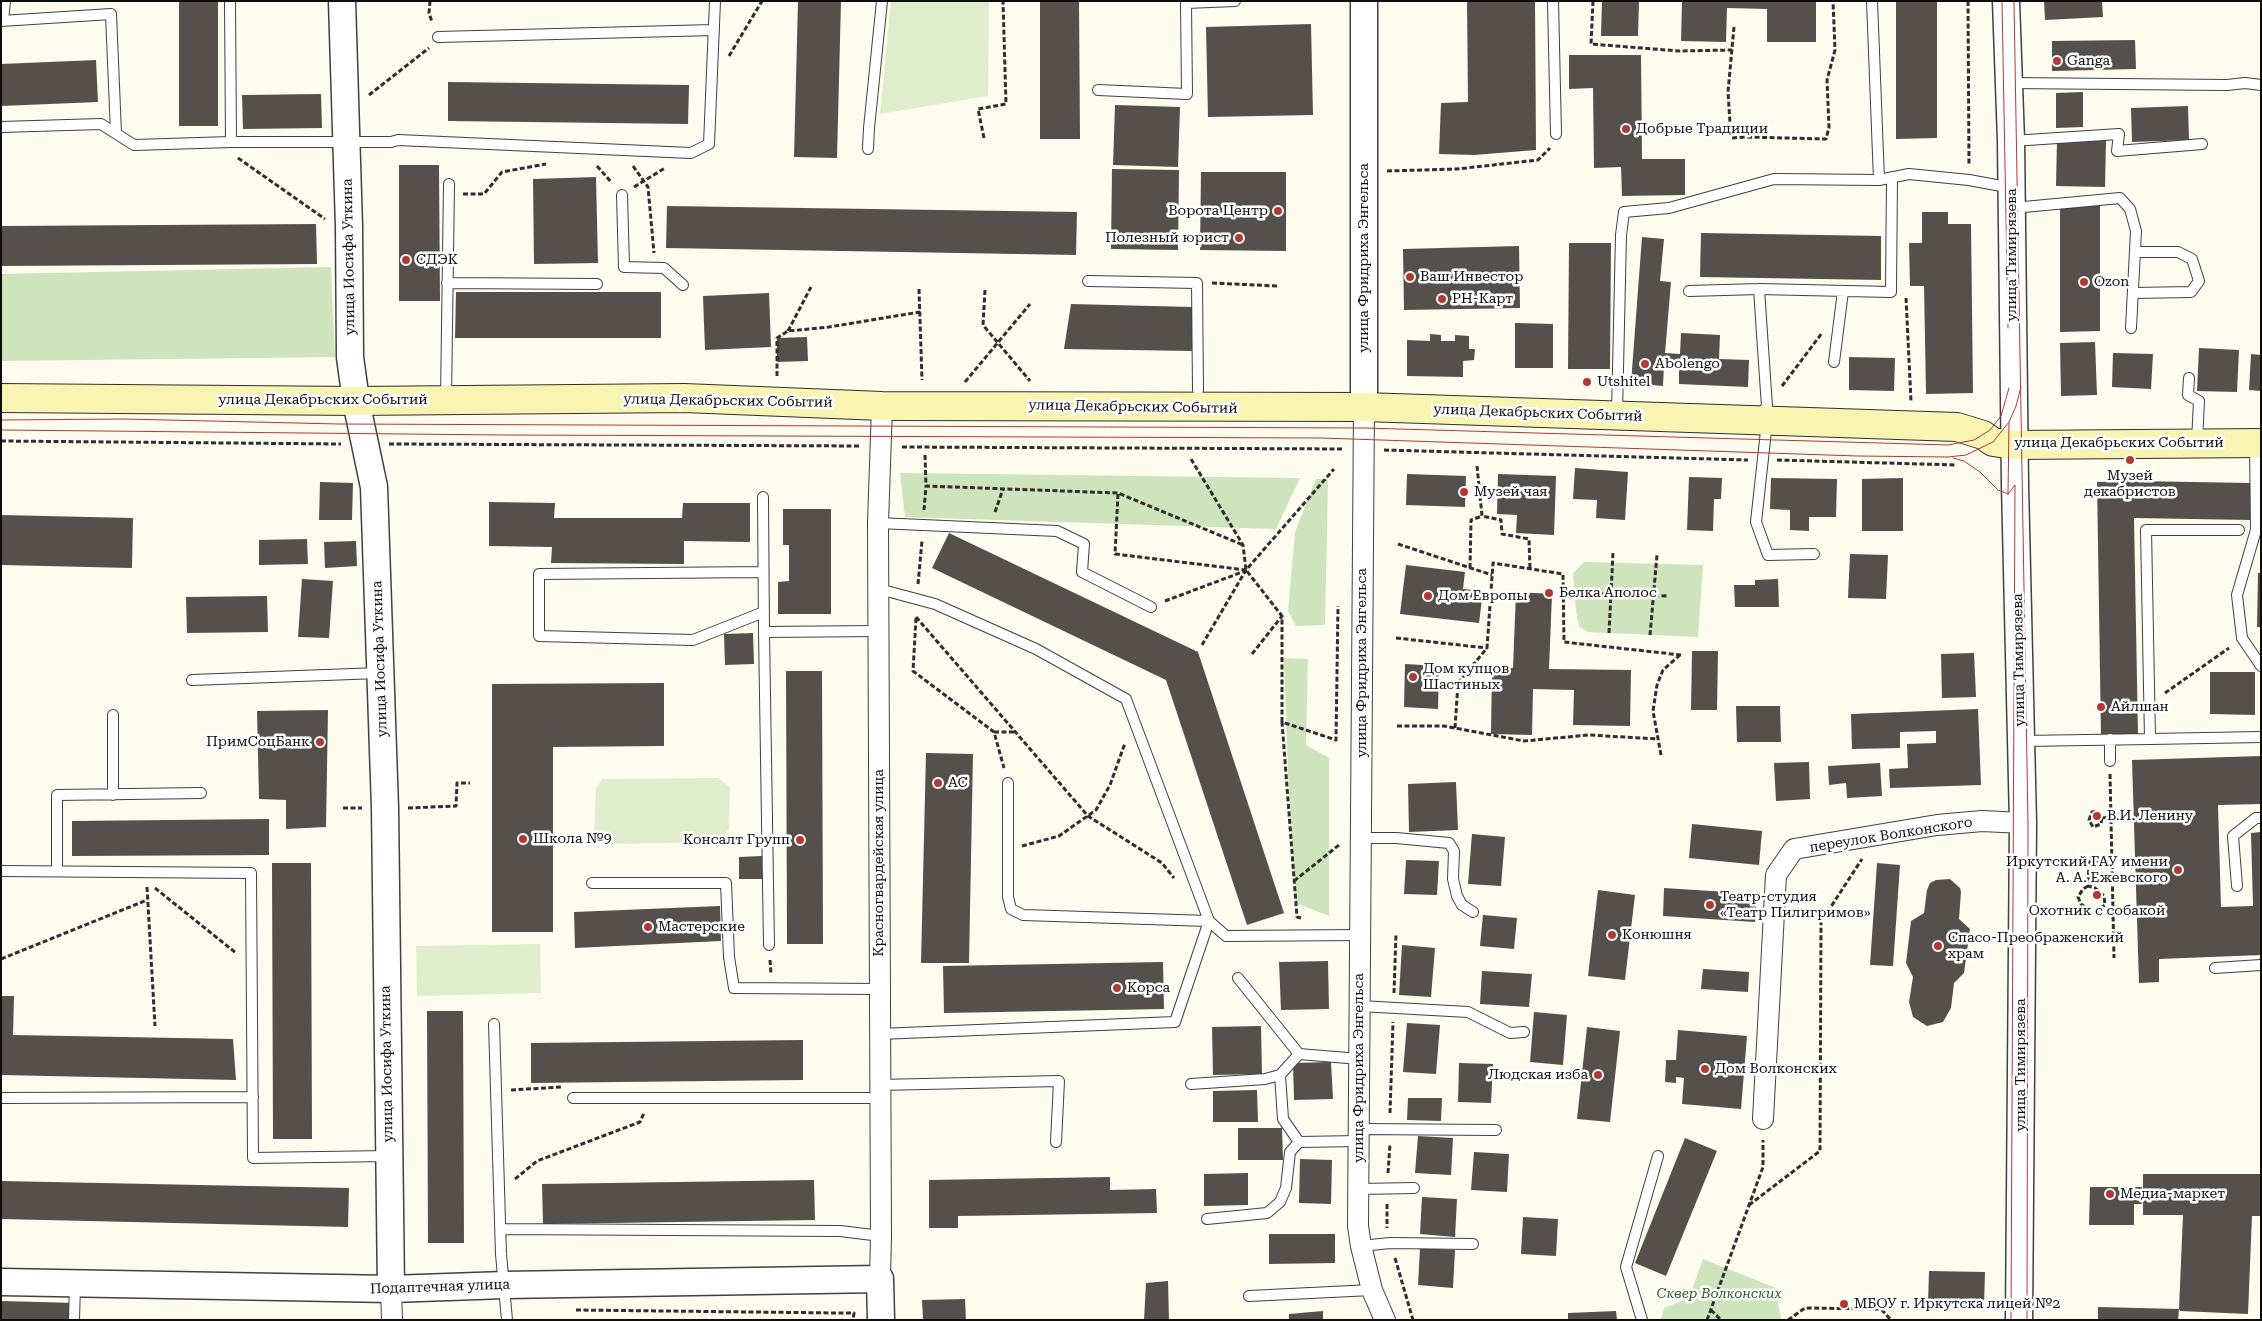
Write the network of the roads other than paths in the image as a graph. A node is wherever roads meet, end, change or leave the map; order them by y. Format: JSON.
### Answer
{"nodes":[{"id":1,"x":5,"y":1,"type":"edge"},
{"id":2,"x":230,"y":1,"type":"edge"},
{"id":3,"x":342,"y":1,"type":"edge"},
{"id":4,"x":715,"y":1,"type":"edge"},
{"id":5,"x":882,"y":1,"type":"edge"},
{"id":6,"x":1235,"y":1,"type":"edge"},
{"id":7,"x":1364,"y":1,"type":"edge"},
{"id":8,"x":1553,"y":1,"type":"edge"},
{"id":9,"x":1872,"y":1,"type":"edge"},
{"id":10,"x":2006,"y":1,"type":"edge"},
{"id":11,"x":2,"y":21,"type":"edge"},
{"id":12,"x":714,"y":30,"type":"junction"},
{"id":13,"x":441,"y":37,"type":"road end"},
{"id":14,"x":2008,"y":83,"type":"junction"},
{"id":15,"x":2261,"y":85,"type":"edge"},
{"id":16,"x":1098,"y":90,"type":"dead end"},
{"id":17,"x":1,"y":127,"type":"edge"},
{"id":18,"x":116,"y":133,"type":"junction"},
{"id":19,"x":1556,"y":134,"type":"road end"},
{"id":20,"x":346,"y":141,"type":"junction"},
{"id":21,"x":2011,"y":141,"type":"junction"},
{"id":22,"x":231,"y":142,"type":"junction"},
{"id":23,"x":2202,"y":144,"type":"dead end"},
{"id":24,"x":868,"y":149,"type":"dead end"},
{"id":25,"x":1892,"y":177,"type":"junction"},
{"id":26,"x":1879,"y":180,"type":"junction"},
{"id":27,"x":449,"y":189,"type":"road end"},
{"id":28,"x":622,"y":194,"type":"road end"},
{"id":29,"x":2012,"y":198,"type":"junction"},
{"id":30,"x":2135,"y":252,"type":"junction"},
{"id":31,"x":1088,"y":281,"type":"dead end"},
{"id":32,"x":447,"y":283,"type":"junction"},
{"id":33,"x":597,"y":284,"type":"dead end"},
{"id":34,"x":683,"y":285,"type":"dead end"},
{"id":35,"x":1760,"y":289,"type":"junction"},
{"id":36,"x":1843,"y":291,"type":"junction"},
{"id":37,"x":1689,"y":292,"type":"dead end"},
{"id":38,"x":2132,"y":293,"type":"junction"},
{"id":39,"x":2131,"y":328,"type":"dead end"},
{"id":40,"x":1834,"y":362,"type":"dead end"},
{"id":41,"x":2189,"y":378,"type":"dead end"},
{"id":42,"x":1198,"y":390,"type":"dead end"},
{"id":43,"x":1,"y":398,"type":"edge"},
{"id":44,"x":446,"y":400,"type":"junction"},
{"id":45,"x":356,"y":401,"type":"junction"},
{"id":46,"x":882,"y":406,"type":"junction"},
{"id":47,"x":1364,"y":407,"type":"junction"},
{"id":48,"x":1617,"y":415,"type":"junction"},
{"id":49,"x":1762,"y":416,"type":"junction"},
{"id":50,"x":2198,"y":443,"type":"junction"},
{"id":51,"x":2258,"y":443,"type":"edge"},
{"id":52,"x":2014,"y":445,"type":"junction"},
{"id":53,"x":762,"y":497,"type":"dead end"},
{"id":54,"x":878,"y":522,"type":"junction"},
{"id":55,"x":2239,"y":530,"type":"dead end"},
{"id":56,"x":1814,"y":554,"type":"dead end"},
{"id":57,"x":763,"y":572,"type":"junction"},
{"id":58,"x":879,"y":589,"type":"junction"},
{"id":59,"x":1151,"y":607,"type":"road end"},
{"id":60,"x":764,"y":612,"type":"junction"},
{"id":61,"x":879,"y":631,"type":"junction"},
{"id":62,"x":764,"y":632,"type":"junction"},
{"id":63,"x":2261,"y":666,"type":"edge"},
{"id":64,"x":380,"y":673,"type":"junction"},
{"id":65,"x":192,"y":680,"type":"dead end"},
{"id":66,"x":113,"y":715,"type":"dead end"},
{"id":67,"x":2261,"y":738,"type":"edge"},
{"id":68,"x":2110,"y":739,"type":"junction"},
{"id":69,"x":2150,"y":739,"type":"junction"},
{"id":70,"x":2020,"y":741,"type":"junction"},
{"id":71,"x":2110,"y":761,"type":"road end"},
{"id":72,"x":1008,"y":783,"type":"road end"},
{"id":73,"x":201,"y":793,"type":"dead end"},
{"id":74,"x":112,"y":795,"type":"junction"},
{"id":75,"x":2261,"y":818,"type":"edge"},
{"id":76,"x":2023,"y":823,"type":"junction"},
{"id":77,"x":1361,"y":838,"type":"junction"},
{"id":78,"x":1,"y":871,"type":"edge"},
{"id":79,"x":57,"y":871,"type":"junction"},
{"id":80,"x":592,"y":883,"type":"dead end"},
{"id":81,"x":2237,"y":886,"type":"dead end"},
{"id":82,"x":1473,"y":912,"type":"dead end"},
{"id":83,"x":1209,"y":921,"type":"junction"},
{"id":84,"x":1360,"y":935,"type":"junction"},
{"id":85,"x":769,"y":944,"type":"road end"},
{"id":86,"x":2261,"y":965,"type":"edge"},
{"id":87,"x":2215,"y":968,"type":"dead end"},
{"id":88,"x":1238,"y":978,"type":"dead end"},
{"id":89,"x":879,"y":989,"type":"junction"},
{"id":90,"x":1360,"y":1006,"type":"junction"},
{"id":91,"x":494,"y":1024,"type":"dead end"},
{"id":92,"x":1524,"y":1032,"type":"dead end"},
{"id":93,"x":879,"y":1034,"type":"junction"},
{"id":94,"x":1299,"y":1054,"type":"junction"},
{"id":95,"x":1360,"y":1059,"type":"junction"},
{"id":96,"x":1280,"y":1075,"type":"junction"},
{"id":97,"x":1191,"y":1084,"type":"dead end"},
{"id":98,"x":879,"y":1091,"type":"junction"},
{"id":99,"x":253,"y":1097,"type":"junction"},
{"id":100,"x":1,"y":1098,"type":"edge"},
{"id":101,"x":573,"y":1098,"type":"road end"},
{"id":102,"x":1763,"y":1119,"type":"road end"},
{"id":103,"x":1496,"y":1130,"type":"dead end"},
{"id":104,"x":1359,"y":1135,"type":"junction"},
{"id":105,"x":1056,"y":1142,"type":"dead end"},
{"id":106,"x":1298,"y":1142,"type":"junction"},
{"id":107,"x":389,"y":1156,"type":"junction"},
{"id":108,"x":1658,"y":1156,"type":"dead end"},
{"id":109,"x":1414,"y":1188,"type":"dead end"},
{"id":110,"x":1359,"y":1189,"type":"junction"},
{"id":111,"x":1207,"y":1219,"type":"dead end"},
{"id":112,"x":501,"y":1229,"type":"junction"},
{"id":113,"x":881,"y":1236,"type":"junction"},
{"id":114,"x":1472,"y":1244,"type":"dead end"},
{"id":115,"x":1361,"y":1246,"type":"junction"},
{"id":116,"x":880,"y":1280,"type":"junction"},
{"id":117,"x":1,"y":1282,"type":"edge"},
{"id":118,"x":75,"y":1284,"type":"junction"},
{"id":119,"x":506,"y":1285,"type":"junction"},
{"id":120,"x":391,"y":1289,"type":"junction"},
{"id":121,"x":1372,"y":1290,"type":"junction"},
{"id":122,"x":1249,"y":1296,"type":"dead end"},
{"id":123,"x":74,"y":1320,"type":"edge"},
{"id":124,"x":392,"y":1320,"type":"edge"},
{"id":125,"x":507,"y":1320,"type":"edge"},
{"id":126,"x":881,"y":1320,"type":"edge"},
{"id":127,"x":1385,"y":1320,"type":"edge"},
{"id":128,"x":1642,"y":1320,"type":"edge"},
{"id":129,"x":2019,"y":1320,"type":"edge"}],
"edges":[{"from":1,"to":11,"type":"lane"},
{"from":2,"to":22,"type":"lane"},
{"from":3,"to":20,"type":"street","name":"улица Иосифа Уткина"},
{"from":4,"to":12,"type":"lane"},
{"from":5,"to":24,"type":"lane"},
{"from":6,"to":16,"type":"lane"},
{"from":7,"to":47,"type":"street","name":"улица Фридриха Энгельса"},
{"from":8,"to":19,"type":"lane"},
{"from":9,"to":26,"type":"lane"},
{"from":10,"to":14,"type":"street","name":"улица Тимирязева"},
{"from":11,"to":18,"type":"lane"},
{"from":12,"to":13,"type":"lane"},
{"from":12,"to":20,"type":"lane"},
{"from":14,"to":15,"type":"lane"},
{"from":14,"to":21,"type":"street","name":"улица Тимирязева"},
{"from":17,"to":18,"type":"lane"},
{"from":18,"to":22,"type":"lane"},
{"from":20,"to":22,"type":"lane"},
{"from":20,"to":45,"type":"street","name":"улица Иосифа Уткина"},
{"from":21,"to":23,"type":"lane"},
{"from":21,"to":29,"type":"street","name":"улица Тимирязева"},
{"from":25,"to":26,"type":"lane"},
{"from":25,"to":29,"type":"lane"},
{"from":25,"to":36,"type":"lane"},
{"from":26,"to":48,"type":"lane"},
{"from":27,"to":32,"type":"lane"},
{"from":28,"to":34,"type":"lane"},
{"from":29,"to":30,"type":"lane"},
{"from":29,"to":52,"type":"street","name":"улица Тимирязева"},
{"from":30,"to":38,"type":"lane"},
{"from":30,"to":38,"type":"lane"},
{"from":31,"to":42,"type":"lane"},
{"from":32,"to":33,"type":"lane"},
{"from":32,"to":44,"type":"lane"},
{"from":35,"to":36,"type":"lane"},
{"from":35,"to":37,"type":"lane"},
{"from":35,"to":49,"type":"lane"},
{"from":36,"to":40,"type":"lane"},
{"from":38,"to":39,"type":"lane"},
{"from":41,"to":50,"type":"lane"},
{"from":43,"to":45,"type":"main road","name":"улица Декабрьских Событий"},
{"from":44,"to":45,"type":"main road","name":"улица Декабрьских Событий"},
{"from":44,"to":46,"type":"main road","name":"улица Декабрьских Событий"},
{"from":45,"to":64,"type":"street","name":"улица Иосифа Уткина"},
{"from":46,"to":47,"type":"main road","name":"улица Декабрьских Событий"},
{"from":46,"to":54,"type":"street","name":"Красногвардейская улица"},
{"from":47,"to":48,"type":"main road","name":"улица Декабрьских Событий"},
{"from":47,"to":77,"type":"street","name":"улица Фридриха Энгельса"},
{"from":48,"to":49,"type":"main road","name":"улица Декабрьских Событий"},
{"from":49,"to":52,"type":"main road","name":"улица Декабрьских Событий"},
{"from":49,"to":56,"type":"lane"},
{"from":50,"to":51,"type":"main road","name":"улица Декабрьских Событий"},
{"from":50,"to":52,"type":"main road","name":"улица Декабрьских Событий"},
{"from":51,"to":63,"type":"lane"},
{"from":52,"to":70,"type":"street","name":"улица Тимирязева"},
{"from":53,"to":57,"type":"lane"},
{"from":54,"to":58,"type":"street","name":"Красногвардейская улица"},
{"from":54,"to":59,"type":"lane"},
{"from":55,"to":69,"type":"lane"},
{"from":57,"to":60,"type":"lane"},
{"from":57,"to":60,"type":"lane"},
{"from":58,"to":61,"type":"street","name":"Красногвардейская улица"},
{"from":58,"to":83,"type":"lane"},
{"from":60,"to":62,"type":"lane"},
{"from":61,"to":62,"type":"lane"},
{"from":61,"to":89,"type":"street","name":"Красногвардейская улица"},
{"from":62,"to":85,"type":"lane"},
{"from":64,"to":65,"type":"lane"},
{"from":64,"to":107,"type":"street","name":"улица Иосифа Уткина"},
{"from":66,"to":74,"type":"lane"},
{"from":67,"to":69,"type":"lane"},
{"from":68,"to":69,"type":"lane"},
{"from":68,"to":70,"type":"lane"},
{"from":68,"to":71,"type":"lane"},
{"from":70,"to":76,"type":"street","name":"улица Тимирязева"},
{"from":72,"to":83,"type":"lane"},
{"from":73,"to":74,"type":"lane"},
{"from":74,"to":79,"type":"lane"},
{"from":75,"to":81,"type":"lane"},
{"from":76,"to":102,"type":"street","name":"переулок Волконского"},
{"from":76,"to":129,"type":"street","name":"улица Тимирязева"},
{"from":77,"to":82,"type":"lane"},
{"from":77,"to":84,"type":"street","name":"улица Фридриха Энгельса"},
{"from":78,"to":79,"type":"lane"},
{"from":79,"to":99,"type":"lane"},
{"from":80,"to":89,"type":"lane"},
{"from":83,"to":84,"type":"lane"},
{"from":83,"to":93,"type":"lane"},
{"from":84,"to":90,"type":"street","name":"улица Фридриха Энгельса"},
{"from":86,"to":87,"type":"lane"},
{"from":88,"to":94,"type":"lane"},
{"from":89,"to":93,"type":"street","name":"Красногвардейская улица"},
{"from":90,"to":92,"type":"lane"},
{"from":90,"to":95,"type":"street","name":"улица Фридриха Энгельса"},
{"from":91,"to":112,"type":"lane"},
{"from":93,"to":98,"type":"street","name":"Красногвардейская улица"},
{"from":94,"to":95,"type":"lane"},
{"from":94,"to":96,"type":"lane"},
{"from":95,"to":104,"type":"street","name":"улица Фридриха Энгельса"},
{"from":96,"to":97,"type":"lane"},
{"from":96,"to":106,"type":"lane"},
{"from":98,"to":101,"type":"lane"},
{"from":98,"to":105,"type":"lane"},
{"from":98,"to":113,"type":"street","name":"Красногвардейская улица"},
{"from":99,"to":100,"type":"lane"},
{"from":99,"to":107,"type":"lane"},
{"from":103,"to":104,"type":"lane"},
{"from":104,"to":106,"type":"lane"},
{"from":104,"to":110,"type":"street","name":"улица Фридриха Энгельса"},
{"from":106,"to":111,"type":"lane"},
{"from":107,"to":120,"type":"street","name":"улица Иосифа Уткина"},
{"from":108,"to":128,"type":"lane"},
{"from":109,"to":110,"type":"lane"},
{"from":110,"to":115,"type":"street","name":"улица Фридриха Энгельса"},
{"from":112,"to":113,"type":"lane"},
{"from":112,"to":119,"type":"lane"},
{"from":113,"to":116,"type":"street","name":"Красногвардейская улица"},
{"from":114,"to":115,"type":"lane"},
{"from":115,"to":121,"type":"street","name":"улица Фридриха Энгельса"},
{"from":116,"to":119,"type":"street","name":"Подаптечная улица"},
{"from":116,"to":126,"type":"street","name":"Красногвардейская улица"},
{"from":117,"to":118,"type":"street","name":"Подаптечная улица"},
{"from":118,"to":120,"type":"street","name":"Подаптечная улица"},
{"from":118,"to":123,"type":"lane"},
{"from":119,"to":120,"type":"street","name":"Подаптечная улица"},
{"from":119,"to":125,"type":"lane"},
{"from":120,"to":124,"type":"street","name":"улица Иосифа Уткина"},
{"from":121,"to":122,"type":"lane"},
{"from":121,"to":127,"type":"street","name":"улица Фридриха Энгельса"}]}
